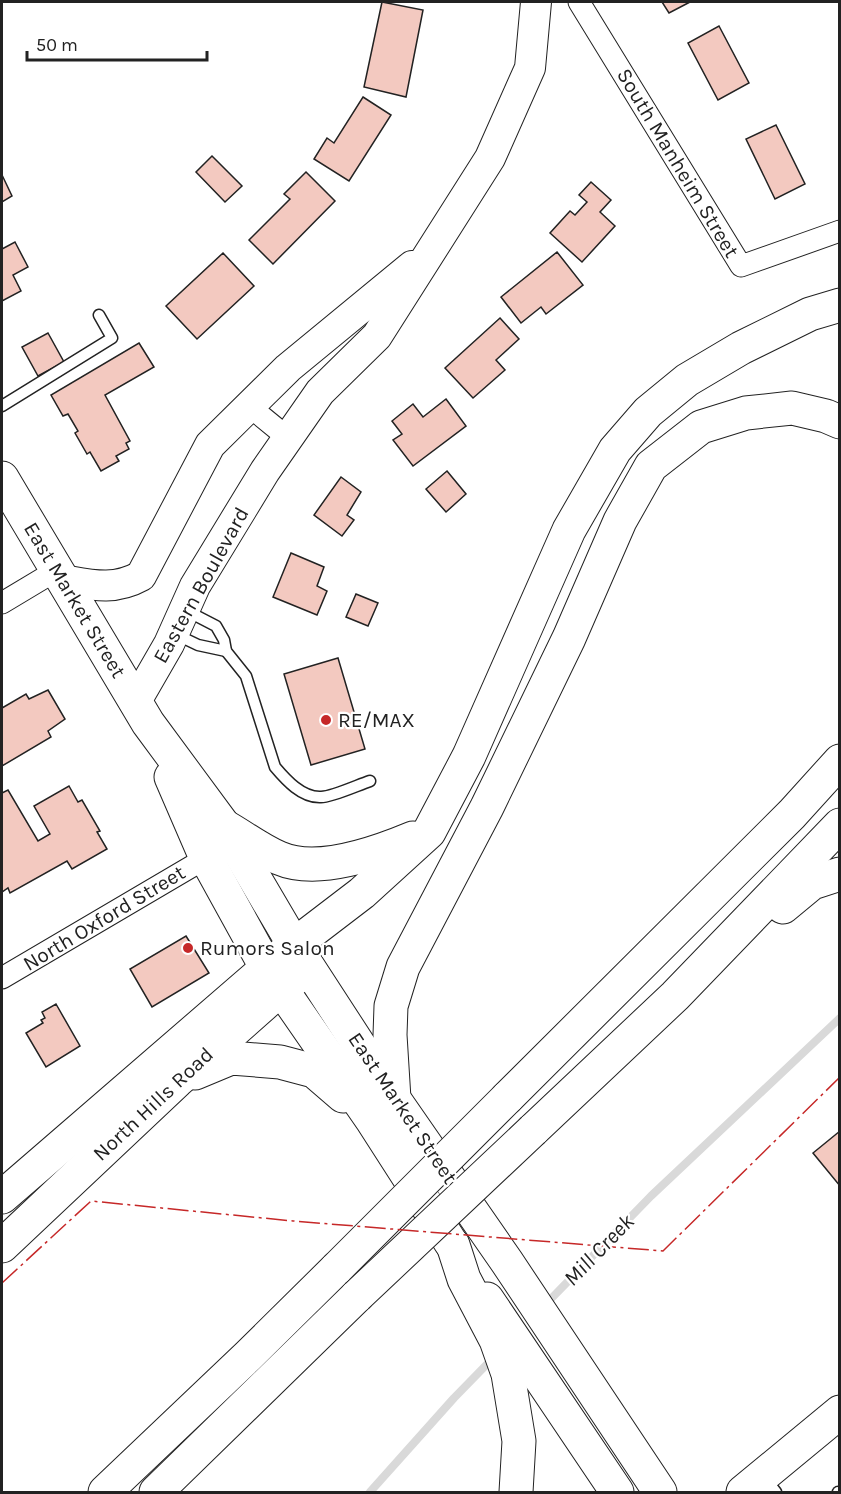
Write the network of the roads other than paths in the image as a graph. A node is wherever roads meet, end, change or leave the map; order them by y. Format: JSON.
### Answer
{"nodes":[{"id":1,"x":536,"y":2,"type":"edge"},
{"id":2,"x":579,"y":2,"type":"edge"},
{"id":3,"x":840,"y":231,"type":"edge"},
{"id":4,"x":433,"y":248,"type":"junction"},
{"id":5,"x":840,"y":305,"type":"edge"},
{"id":6,"x":99,"y":315,"type":"dead end"},
{"id":7,"x":2,"y":406,"type":"edge"},
{"id":8,"x":249,"y":406,"type":"junction"},
{"id":9,"x":840,"y":422,"type":"edge"},
{"id":10,"x":288,"y":438,"type":"junction"},
{"id":11,"x":2,"y":478,"type":"edge"},
{"id":12,"x":60,"y":575,"type":"junction"},
{"id":13,"x":2,"y":603,"type":"edge"},
{"id":14,"x":179,"y":621,"type":"junction"},
{"id":15,"x":226,"y":651,"type":"junction"},
{"id":16,"x":142,"y":713,"type":"junction"},
{"id":17,"x":840,"y":761,"type":"edge"},
{"id":18,"x":370,"y":781,"type":"dead end"},
{"id":19,"x":840,"y":825,"type":"edge"},
{"id":20,"x":224,"y":826,"type":"junction"},
{"id":21,"x":429,"y":832,"type":"junction"},
{"id":22,"x":206,"y":858,"type":"junction"},
{"id":23,"x":840,"y":874,"type":"edge"},
{"id":24,"x":302,"y":957,"type":"junction"},
{"id":25,"x":2,"y":978,"type":"edge"},
{"id":26,"x":274,"y":978,"type":"junction"},
{"id":27,"x":675,"y":996,"type":"junction"},
{"id":28,"x":177,"y":1081,"type":"junction"},
{"id":29,"x":383,"y":1109,"type":"junction"},
{"id":30,"x":2,"y":1197,"type":"edge"},
{"id":31,"x":453,"y":1245,"type":"junction"},
{"id":32,"x":2,"y":1246,"type":"edge"},
{"id":33,"x":518,"y":1367,"type":"junction"},
{"id":34,"x":840,"y":1412,"type":"edge"},
{"id":35,"x":217,"y":1433,"type":"junction"},
{"id":36,"x":760,"y":1487,"type":"edge"},
{"id":37,"x":105,"y":1492,"type":"edge"},
{"id":38,"x":156,"y":1492,"type":"edge"},
{"id":39,"x":182,"y":1492,"type":"edge"},
{"id":40,"x":516,"y":1492,"type":"edge"},
{"id":41,"x":617,"y":1492,"type":"edge"},
{"id":42,"x":660,"y":1492,"type":"edge"}],
"edges":[{"from":1,"to":4,"type":"street","name":"Eastern Boulevard"},
{"from":2,"to":3,"type":"street","name":"South Manheim Street"},
{"from":4,"to":8,"type":"street","name":"Eastern Boulevard"},
{"from":4,"to":10,"type":"street","name":"Eastern Boulevard"},
{"from":5,"to":21,"type":"main road","name":"North Hills Road"},
{"from":6,"to":7,"type":"lane"},
{"from":8,"to":10,"type":"street"},
{"from":8,"to":12,"type":"street","name":"Eastern Boulevard"},
{"from":9,"to":29,"type":"main road"},
{"from":10,"to":14,"type":"street","name":"Eastern Boulevard"},
{"from":11,"to":12,"type":"main road","name":"East Market Street"},
{"from":12,"to":13,"type":"street"},
{"from":12,"to":16,"type":"main road","name":"East Market Street"},
{"from":14,"to":15,"type":"lane"},
{"from":14,"to":15,"type":"lane"},
{"from":14,"to":16,"type":"street","name":"Eastern Boulevard"},
{"from":15,"to":18,"type":"lane"},
{"from":16,"to":20,"type":"main road","name":"East Market Street"},
{"from":16,"to":22,"type":"main road","name":"East Market Street"},
{"from":17,"to":37,"type":"main road","bridge":true},
{"from":19,"to":27,"type":"main road"},
{"from":20,"to":21,"type":"main road"},
{"from":20,"to":24,"type":"main road","name":"East Market Street"},
{"from":21,"to":24,"type":"main road","name":"North Hills Road"},
{"from":22,"to":25,"type":"street","name":"North Oxford Street"},
{"from":22,"to":26,"type":"main road","name":"East Market Street"},
{"from":23,"to":27,"type":"main road"},
{"from":24,"to":26,"type":"main road","name":"North Hills Road"},
{"from":24,"to":29,"type":"main road","name":"East Market Street"},
{"from":26,"to":28,"type":"main road","name":"North Hills Road"},
{"from":26,"to":29,"type":"main road","name":"East Market Street"},
{"from":26,"to":30,"type":"main road","name":"North Hills Road"},
{"from":27,"to":35,"type":"main road","bridge":true},
{"from":28,"to":29,"type":"main road"},
{"from":28,"to":32,"type":"main road","name":"North Hills Road"},
{"from":29,"to":31,"type":"main road","name":"East Market Street"},
{"from":29,"to":42,"type":"main road","name":"East Market Street"},
{"from":31,"to":33,"type":"main road","name":"East Market Street"},
{"from":31,"to":33,"type":"main road"},
{"from":33,"to":40,"type":"main road"},
{"from":33,"to":41,"type":"main road","name":"East Market Street"},
{"from":34,"to":36,"type":"main road"},
{"from":35,"to":38,"type":"main road"},
{"from":35,"to":39,"type":"main road"}]}
